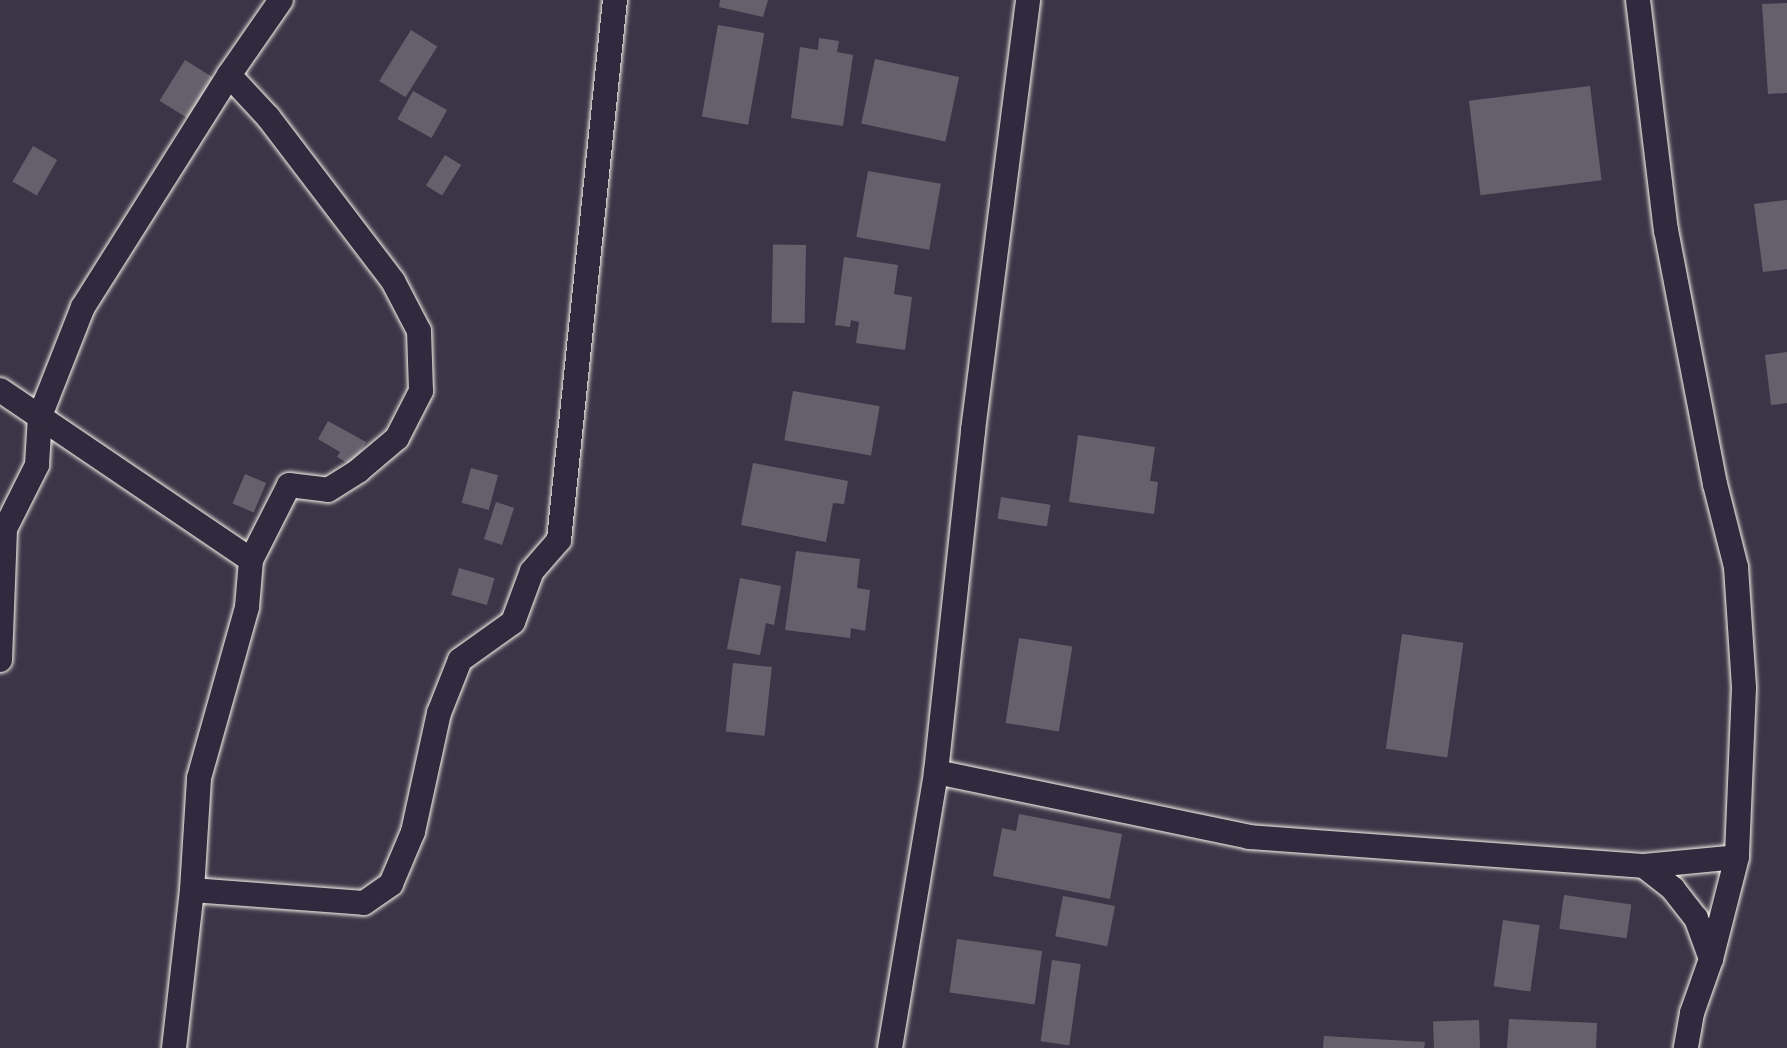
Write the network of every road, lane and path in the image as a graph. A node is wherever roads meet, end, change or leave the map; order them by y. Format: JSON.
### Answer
{"nodes":[{"id":1,"x":281,"y":0,"type":"edge"},
{"id":2,"x":615,"y":0,"type":"edge"},
{"id":3,"x":1028,"y":0,"type":"edge"},
{"id":4,"x":1638,"y":0,"type":"edge"},
{"id":5,"x":229,"y":75,"type":"junction"},
{"id":6,"x":0,"y":390,"type":"edge"},
{"id":7,"x":40,"y":416,"type":"junction"},
{"id":8,"x":251,"y":560,"type":"junction"},
{"id":9,"x":0,"y":660,"type":"edge"},
{"id":10,"x":936,"y":772,"type":"junction"},
{"id":11,"x":1737,"y":857,"type":"junction"},
{"id":12,"x":1644,"y":866,"type":"junction"},
{"id":13,"x":192,"y":890,"type":"junction"},
{"id":14,"x":1711,"y":959,"type":"junction"},
{"id":15,"x":174,"y":1048,"type":"edge"},
{"id":16,"x":890,"y":1048,"type":"edge"},
{"id":17,"x":1686,"y":1048,"type":"edge"}],
"edges":[{"from":1,"to":5,"type":"street"},
{"from":2,"to":13,"type":"street"},
{"from":3,"to":10,"type":"street"},
{"from":4,"to":11,"type":"street"},
{"from":5,"to":7,"type":"street"},
{"from":5,"to":8,"type":"street"},
{"from":6,"to":7,"type":"street"},
{"from":7,"to":8,"type":"street"},
{"from":7,"to":9,"type":"street"},
{"from":8,"to":13,"type":"street"},
{"from":10,"to":12,"type":"street"},
{"from":10,"to":16,"type":"street"},
{"from":11,"to":12,"type":"street"},
{"from":11,"to":14,"type":"street"},
{"from":12,"to":14,"type":"street"},
{"from":13,"to":15,"type":"street"},
{"from":14,"to":17,"type":"street"}]}
